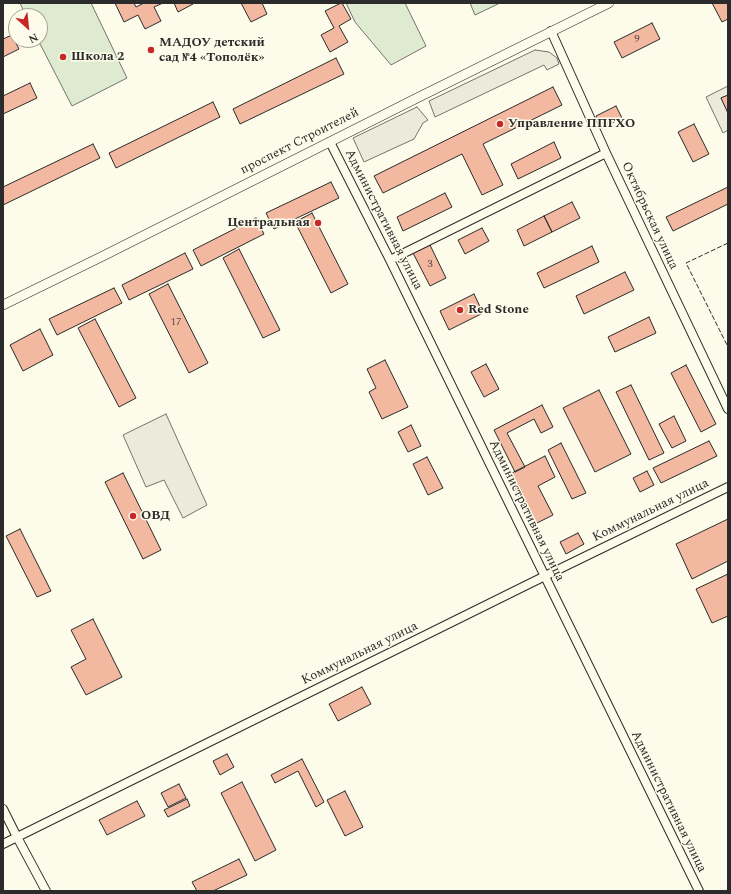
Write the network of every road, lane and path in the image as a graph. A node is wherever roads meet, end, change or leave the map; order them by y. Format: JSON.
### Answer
{"nodes":[{"id":1,"x":609,"y":3,"type":"edge"},
{"id":2,"x":551,"y":31,"type":"junction"},
{"id":3,"x":330,"y":142,"type":"junction"},
{"id":4,"x":606,"y":153,"type":"junction"},
{"id":5,"x":390,"y":260,"type":"junction"},
{"id":6,"x":3,"y":305,"type":"edge"},
{"id":7,"x":728,"y":409,"type":"edge"},
{"id":8,"x":728,"y":487,"type":"edge"},
{"id":9,"x":545,"y":576,"type":"junction"},
{"id":10,"x":3,"y":809,"type":"edge"},
{"id":11,"x":17,"y":837,"type":"junction"},
{"id":12,"x":3,"y":844,"type":"edge"},
{"id":13,"x":46,"y":891,"type":"edge"},
{"id":14,"x":699,"y":891,"type":"edge"}],
"edges":[{"from":1,"to":2,"type":"street","name":"проспект Строителей"},
{"from":2,"to":3,"type":"street","name":"проспект Строителей"},
{"from":2,"to":4,"type":"street","name":"Октябрьская улица"},
{"from":3,"to":5,"type":"street","name":"Административная улица"},
{"from":3,"to":6,"type":"street","name":"проспект Строителей"},
{"from":4,"to":5,"type":"street"},
{"from":4,"to":7,"type":"street","name":"Октябрьская улица"},
{"from":5,"to":9,"type":"street","name":"Административная улица"},
{"from":8,"to":9,"type":"street","name":"Коммунальная улица"},
{"from":9,"to":11,"type":"street","name":"Коммунальная улица"},
{"from":9,"to":14,"type":"street","name":"Административная улица"},
{"from":10,"to":11,"type":"street"},
{"from":11,"to":12,"type":"street","name":"Коммунальная улица"},
{"from":11,"to":13,"type":"street"}]}
